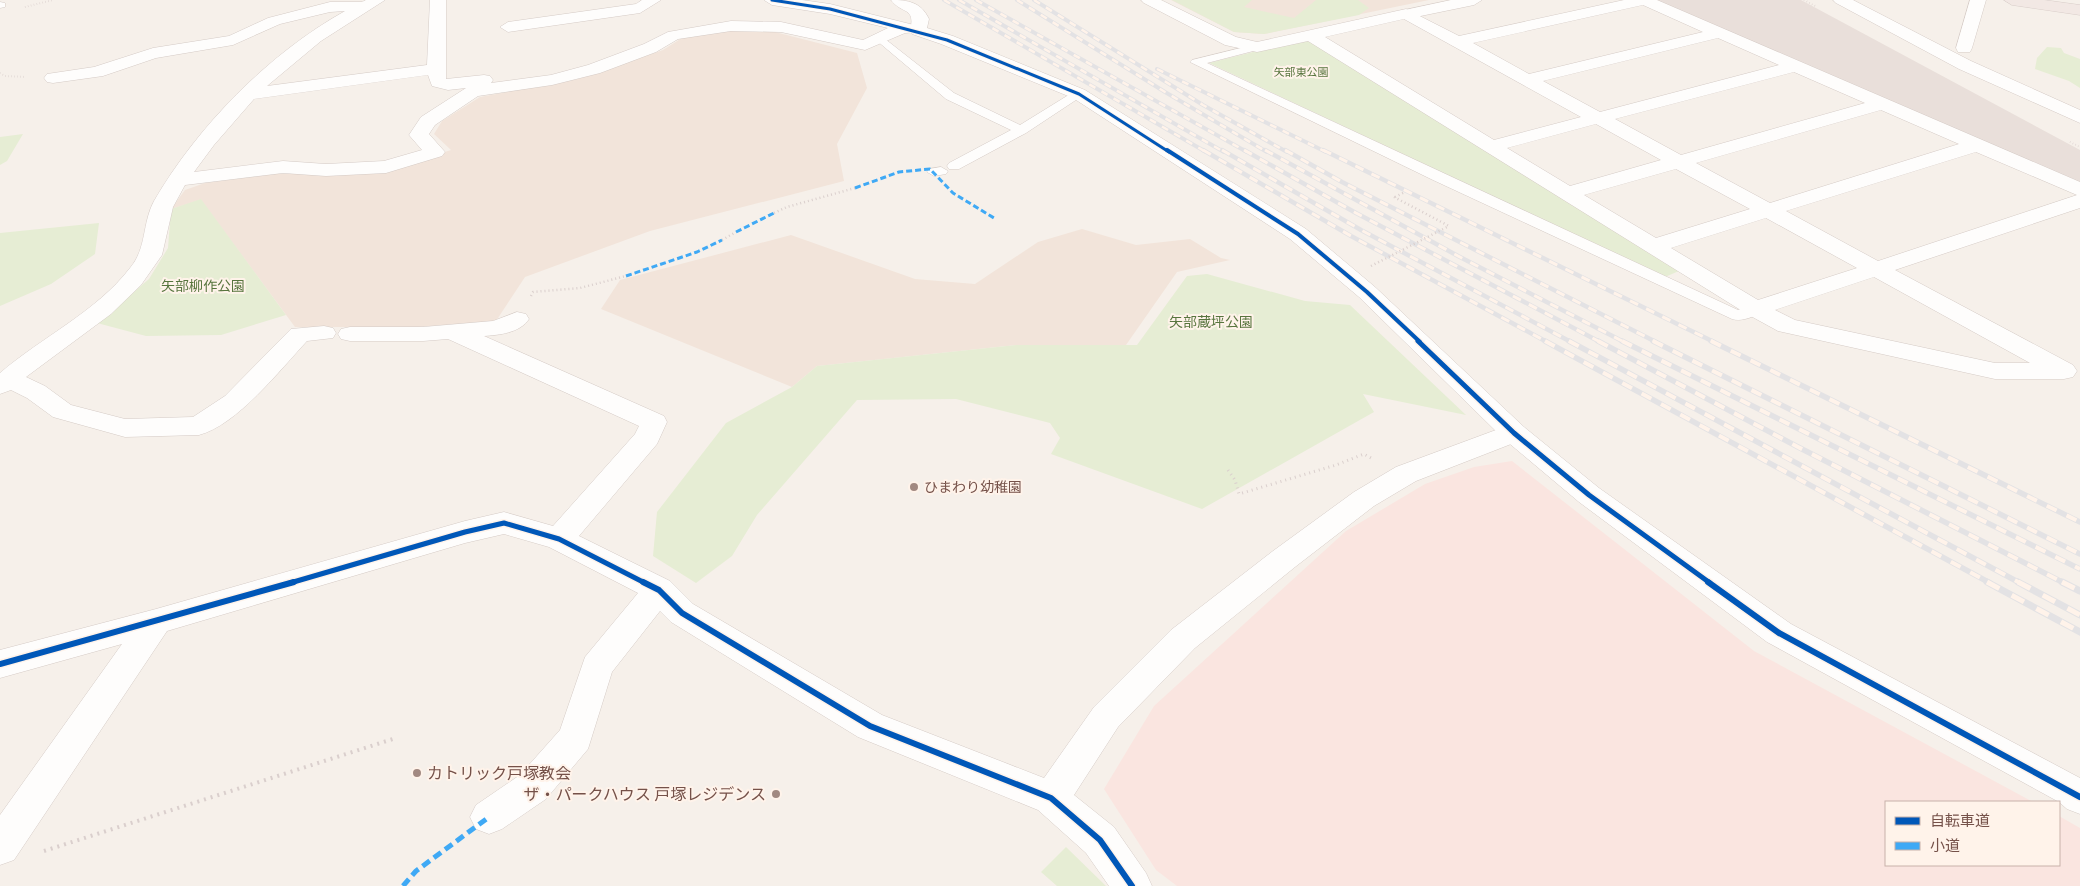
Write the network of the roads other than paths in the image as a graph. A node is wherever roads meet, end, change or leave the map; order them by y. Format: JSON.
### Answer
{"nodes":[{"id":1,"x":438,"y":0,"type":"edge"},
{"id":2,"x":653,"y":0,"type":"edge"},
{"id":3,"x":772,"y":0,"type":"edge"},
{"id":4,"x":899,"y":0,"type":"edge"},
{"id":5,"x":1149,"y":0,"type":"edge"},
{"id":6,"x":1474,"y":0,"type":"edge"},
{"id":7,"x":1644,"y":0,"type":"edge"},
{"id":8,"x":1841,"y":0,"type":"edge"},
{"id":9,"x":1978,"y":0,"type":"edge"},
{"id":10,"x":2012,"y":0,"type":"edge"},
{"id":11,"x":371,"y":3,"type":"edge"},
{"id":12,"x":2080,"y":10,"type":"edge"},
{"id":13,"x":1406,"y":14,"type":"junction"},
{"id":14,"x":508,"y":27,"type":"dead end"},
{"id":15,"x":911,"y":29,"type":"junction"},
{"id":16,"x":1719,"y":33,"type":"junction"},
{"id":17,"x":1310,"y":35,"type":"junction"},
{"id":18,"x":880,"y":38,"type":"junction"},
{"id":19,"x":1456,"y":42,"type":"junction"},
{"id":20,"x":1257,"y":47,"type":"junction"},
{"id":21,"x":1964,"y":56,"type":"junction"},
{"id":22,"x":1796,"y":66,"type":"junction"},
{"id":23,"x":436,"y":69,"type":"junction"},
{"id":24,"x":565,"y":76,"type":"junction"},
{"id":25,"x":53,"y":78,"type":"dead end"},
{"id":26,"x":1526,"y":80,"type":"junction"},
{"id":27,"x":251,"y":94,"type":"junction"},
{"id":28,"x":1079,"y":94,"type":"junction"},
{"id":29,"x":1883,"y":104,"type":"junction"},
{"id":30,"x":2080,"y":117,"type":"edge"},
{"id":31,"x":1597,"y":118,"type":"junction"},
{"id":32,"x":1022,"y":130,"type":"junction"},
{"id":33,"x":2080,"y":134,"type":"edge"},
{"id":34,"x":1978,"y":145,"type":"junction"},
{"id":35,"x":1492,"y":146,"type":"junction"},
{"id":36,"x":1678,"y":162,"type":"junction"},
{"id":37,"x":954,"y":166,"type":"dead end"},
{"id":38,"x":177,"y":180,"type":"junction"},
{"id":39,"x":2080,"y":190,"type":"edge"},
{"id":40,"x":1568,"y":193,"type":"junction"},
{"id":41,"x":2080,"y":200,"type":"edge"},
{"id":42,"x":1768,"y":211,"type":"junction"},
{"id":43,"x":1654,"y":246,"type":"junction"},
{"id":44,"x":1875,"y":269,"type":"junction"},
{"id":45,"x":1755,"y":309,"type":"junction"},
{"id":46,"x":517,"y":319,"type":"dead end"},
{"id":47,"x":451,"y":332,"type":"junction"},
{"id":48,"x":324,"y":333,"type":"dead end"},
{"id":49,"x":350,"y":334,"type":"dead end"},
{"id":50,"x":2072,"y":372,"type":"edge"},
{"id":51,"x":4,"y":382,"type":"edge"},
{"id":52,"x":1514,"y":433,"type":"junction"},
{"id":53,"x":559,"y":539,"type":"junction"},
{"id":54,"x":659,"y":590,"type":"junction"},
{"id":55,"x":156,"y":622,"type":"junction"},
{"id":56,"x":0,"y":664,"type":"edge"},
{"id":57,"x":2080,"y":797,"type":"edge"},
{"id":58,"x":1051,"y":798,"type":"junction"},
{"id":59,"x":489,"y":817,"type":"dead end"},
{"id":60,"x":0,"y":847,"type":"edge"},
{"id":61,"x":1132,"y":886,"type":"edge"}],
"edges":[{"from":1,"to":23,"type":"street"},
{"from":2,"to":14,"type":"street"},
{"from":3,"to":15,"type":"street"},
{"from":4,"to":15,"type":"street"},
{"from":5,"to":20,"type":"street"},
{"from":6,"to":13,"type":"street"},
{"from":7,"to":16,"type":"street"},
{"from":7,"to":19,"type":"street"},
{"from":8,"to":21,"type":"street"},
{"from":9,"to":21,"type":"street"},
{"from":10,"to":12,"type":"highway"},
{"from":11,"to":25,"type":"street"},
{"from":11,"to":27,"type":"street"},
{"from":13,"to":17,"type":"street"},
{"from":13,"to":19,"type":"street"},
{"from":15,"to":18,"type":"street"},
{"from":15,"to":28,"type":"street"},
{"from":16,"to":22,"type":"street"},
{"from":16,"to":26,"type":"street"},
{"from":17,"to":20,"type":"street"},
{"from":17,"to":35,"type":"street"},
{"from":18,"to":24,"type":"street"},
{"from":18,"to":32,"type":"lane"},
{"from":19,"to":26,"type":"street"},
{"from":20,"to":45,"type":"lane"},
{"from":21,"to":30,"type":"street"},
{"from":21,"to":33,"type":"street"},
{"from":22,"to":29,"type":"street"},
{"from":22,"to":31,"type":"street"},
{"from":23,"to":24,"type":"street"},
{"from":23,"to":27,"type":"street"},
{"from":24,"to":38,"type":"street"},
{"from":26,"to":31,"type":"street"},
{"from":27,"to":38,"type":"street"},
{"from":28,"to":32,"type":"lane"},
{"from":28,"to":52,"type":"street"},
{"from":29,"to":34,"type":"street"},
{"from":29,"to":36,"type":"street"},
{"from":31,"to":35,"type":"street"},
{"from":31,"to":36,"type":"street"},
{"from":32,"to":37,"type":"lane"},
{"from":34,"to":39,"type":"street"},
{"from":34,"to":42,"type":"street"},
{"from":35,"to":40,"type":"street"},
{"from":36,"to":40,"type":"street"},
{"from":36,"to":42,"type":"street"},
{"from":38,"to":51,"type":"street"},
{"from":40,"to":43,"type":"street"},
{"from":41,"to":44,"type":"street"},
{"from":42,"to":43,"type":"street"},
{"from":42,"to":44,"type":"street"},
{"from":43,"to":45,"type":"street"},
{"from":44,"to":45,"type":"street"},
{"from":44,"to":50,"type":"street"},
{"from":45,"to":50,"type":"street"},
{"from":46,"to":47,"type":"street"},
{"from":47,"to":49,"type":"street"},
{"from":47,"to":53,"type":"street"},
{"from":48,"to":51,"type":"street"},
{"from":52,"to":57,"type":"street"},
{"from":52,"to":58,"type":"street"},
{"from":53,"to":54,"type":"street"},
{"from":53,"to":55,"type":"street"},
{"from":54,"to":58,"type":"street"},
{"from":54,"to":59,"type":"street"},
{"from":55,"to":56,"type":"street"},
{"from":55,"to":60,"type":"street"},
{"from":58,"to":61,"type":"street"}]}
